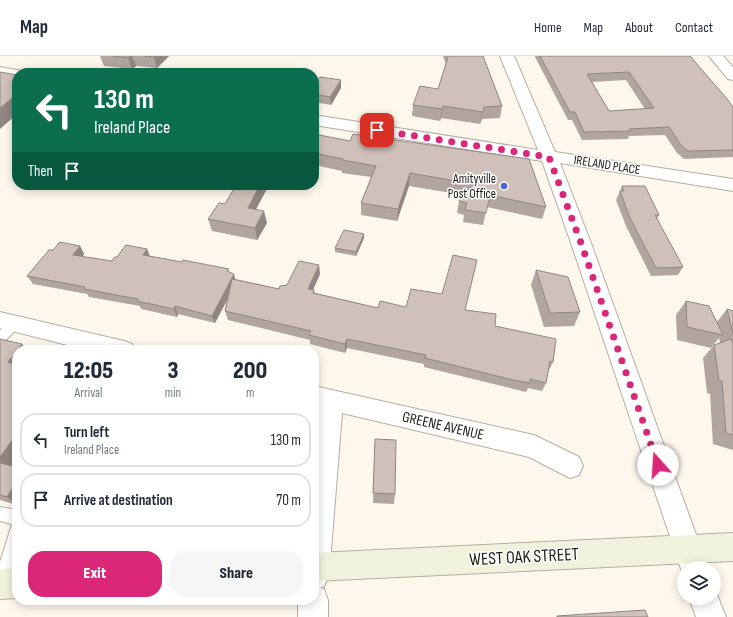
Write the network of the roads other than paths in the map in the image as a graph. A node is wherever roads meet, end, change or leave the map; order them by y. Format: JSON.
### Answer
{"nodes":[{"id":1,"x":507,"y":56,"type":"edge"},
{"id":2,"x":716,"y":56,"type":"edge"},
{"id":3,"x":0,"y":71,"type":"edge"},
{"id":4,"x":12,"y":73,"type":"edge"},
{"id":5,"x":733,"y":76,"type":"edge"},
{"id":6,"x":319,"y":121,"type":"edge"},
{"id":7,"x":549,"y":157,"type":"junction"},
{"id":8,"x":733,"y":185,"type":"edge"},
{"id":9,"x":5,"y":327,"type":"edge"},
{"id":10,"x":98,"y":345,"type":"edge"},
{"id":11,"x":323,"y":398,"type":"edge"},
{"id":12,"x":570,"y":466,"type":"dead end"},
{"id":13,"x":319,"y":473,"type":"edge"},
{"id":14,"x":0,"y":514,"type":"edge"},
{"id":15,"x":12,"y":516,"type":"edge"},
{"id":16,"x":733,"y":547,"type":"edge"},
{"id":17,"x":12,"y":553,"type":"edge"},
{"id":18,"x":691,"y":559,"type":"edge"},
{"id":19,"x":319,"y":567,"type":"edge"},
{"id":20,"x":5,"y":586,"type":"edge"},
{"id":21,"x":313,"y":605,"type":"edge"},
{"id":22,"x":707,"y":605,"type":"edge"},
{"id":23,"x":313,"y":617,"type":"edge"},
{"id":24,"x":711,"y":617,"type":"edge"}],
"edges":[{"from":1,"to":7,"type":"street"},
{"from":2,"to":5,"type":"street"},
{"from":3,"to":4,"type":"street"},
{"from":6,"to":7,"type":"street","name":"IRELAND PLACE"},
{"from":7,"to":8,"type":"street","name":"IRELAND PLACE"},
{"from":7,"to":18,"type":"street"},
{"from":9,"to":10,"type":"street"},
{"from":11,"to":12,"type":"street","name":"GREENE AVENUE"},
{"from":11,"to":13,"type":"street"},
{"from":14,"to":15,"type":"lane"},
{"from":16,"to":18,"type":"main road","name":"WEST OAK STREET"},
{"from":17,"to":20,"type":"lane"},
{"from":18,"to":19,"type":"main road","name":"WEST OAK STREET"},
{"from":21,"to":23,"type":"street"},
{"from":22,"to":24,"type":"street"}]}
